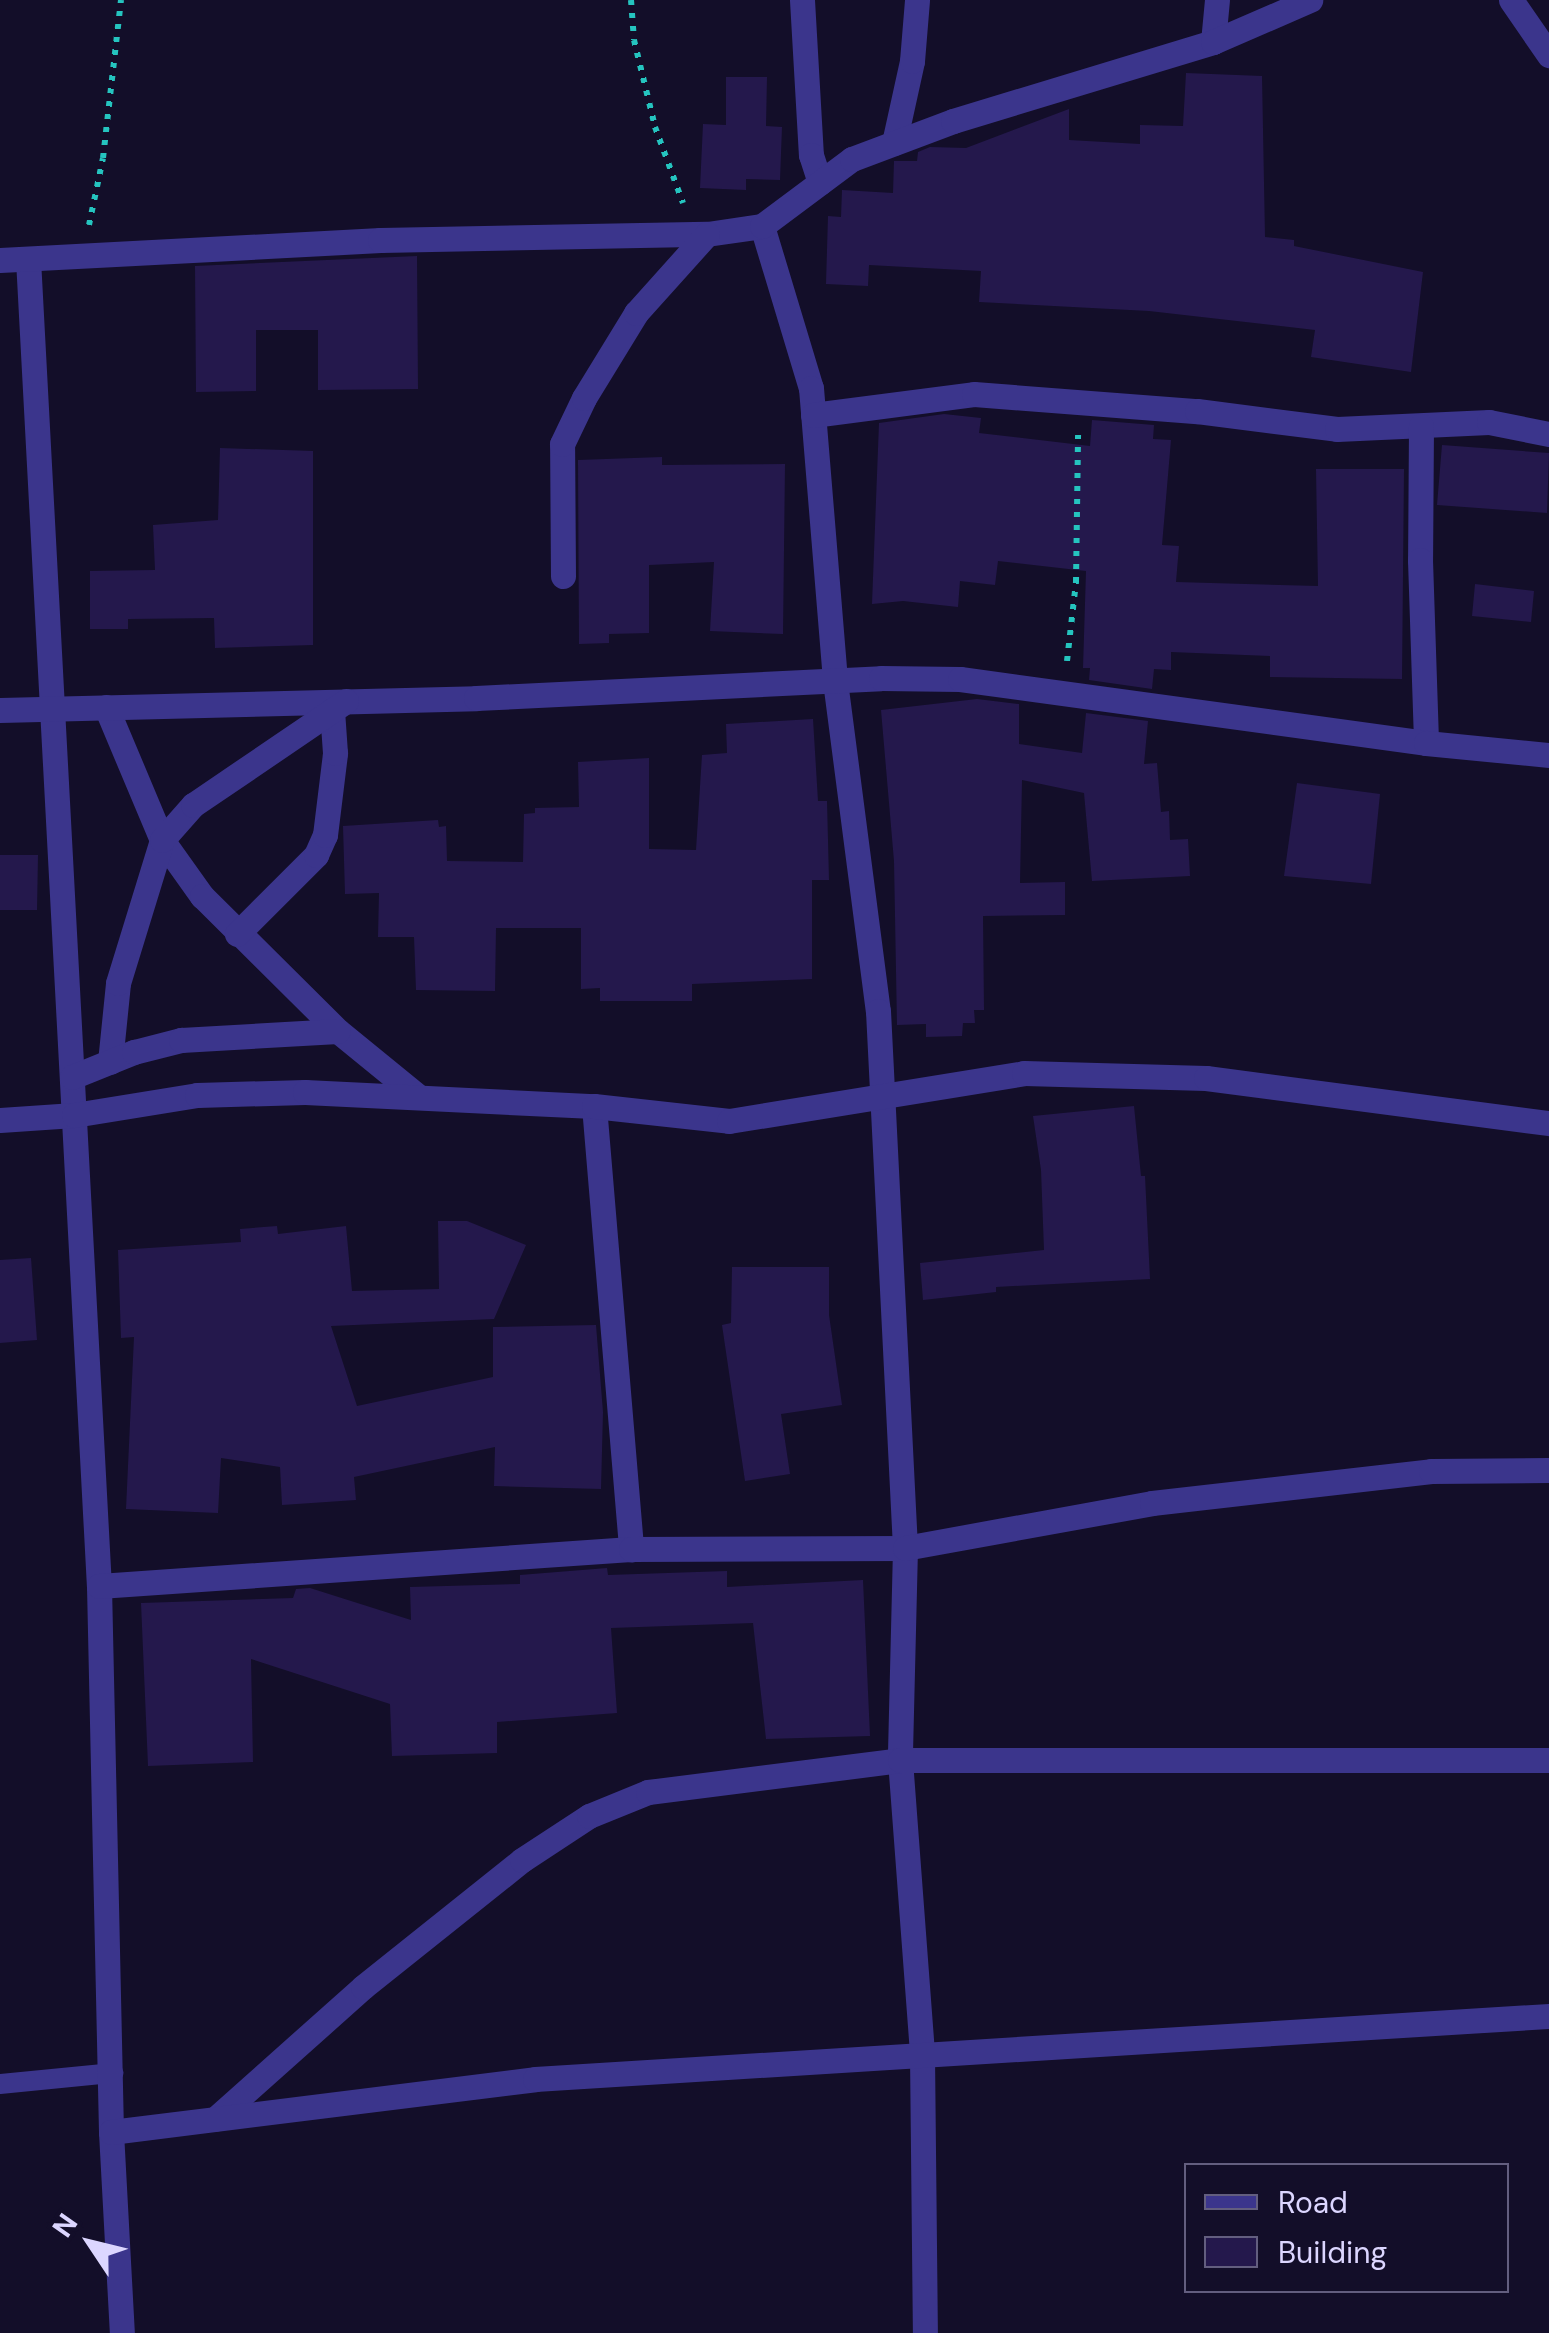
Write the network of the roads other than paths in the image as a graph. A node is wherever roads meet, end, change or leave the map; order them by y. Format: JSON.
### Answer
{"nodes":[{"id":1,"x":802,"y":0,"type":"edge"},
{"id":2,"x":917,"y":0,"type":"edge"},
{"id":3,"x":1217,"y":0,"type":"edge"},
{"id":4,"x":1310,"y":0,"type":"edge"},
{"id":5,"x":1511,"y":0,"type":"edge"},
{"id":6,"x":1213,"y":42,"type":"junction"},
{"id":7,"x":1549,"y":55,"type":"edge"},
{"id":8,"x":894,"y":143,"type":"junction"},
{"id":9,"x":820,"y":184,"type":"junction"},
{"id":10,"x":762,"y":226,"type":"junction"},
{"id":11,"x":696,"y":234,"type":"junction"},
{"id":12,"x":28,"y":259,"type":"junction"},
{"id":13,"x":0,"y":260,"type":"edge"},
{"id":14,"x":813,"y":415,"type":"junction"},
{"id":15,"x":1421,"y":426,"type":"junction"},
{"id":16,"x":1549,"y":434,"type":"edge"},
{"id":17,"x":564,"y":576,"type":"dead end"},
{"id":18,"x":835,"y":680,"type":"junction"},
{"id":19,"x":339,"y":706,"type":"junction"},
{"id":20,"x":106,"y":707,"type":"junction"},
{"id":21,"x":52,"y":708,"type":"junction"},
{"id":22,"x":0,"y":710,"type":"edge"},
{"id":23,"x":1426,"y":742,"type":"junction"},
{"id":24,"x":1549,"y":755,"type":"edge"},
{"id":25,"x":162,"y":840,"type":"junction"},
{"id":26,"x":237,"y":934,"type":"junction"},
{"id":27,"x":338,"y":1031,"type":"junction"},
{"id":28,"x":110,"y":1062,"type":"junction"},
{"id":29,"x":72,"y":1077,"type":"junction"},
{"id":30,"x":420,"y":1097,"type":"junction"},
{"id":31,"x":880,"y":1098,"type":"junction"},
{"id":32,"x":594,"y":1106,"type":"junction"},
{"id":33,"x":74,"y":1115,"type":"junction"},
{"id":34,"x":0,"y":1120,"type":"edge"},
{"id":35,"x":1549,"y":1123,"type":"edge"},
{"id":36,"x":1549,"y":1470,"type":"edge"},
{"id":37,"x":905,"y":1548,"type":"junction"},
{"id":38,"x":630,"y":1549,"type":"junction"},
{"id":39,"x":100,"y":1586,"type":"junction"},
{"id":40,"x":900,"y":1760,"type":"junction"},
{"id":41,"x":1549,"y":1760,"type":"edge"},
{"id":42,"x":1549,"y":2016,"type":"edge"},
{"id":43,"x":922,"y":2055,"type":"junction"},
{"id":44,"x":112,"y":2073,"type":"junction"},
{"id":45,"x":0,"y":2084,"type":"edge"},
{"id":46,"x":215,"y":2118,"type":"junction"},
{"id":47,"x":111,"y":2132,"type":"junction"},
{"id":48,"x":122,"y":2333,"type":"edge"},
{"id":49,"x":925,"y":2333,"type":"edge"}],
"edges":[{"from":1,"to":9,"type":"street"},
{"from":2,"to":8,"type":"street"},
{"from":3,"to":6,"type":"street"},
{"from":4,"to":6,"type":"street"},
{"from":5,"to":7,"type":"street"},
{"from":6,"to":8,"type":"street"},
{"from":8,"to":9,"type":"street"},
{"from":9,"to":10,"type":"street"},
{"from":10,"to":11,"type":"street"},
{"from":10,"to":14,"type":"street"},
{"from":11,"to":12,"type":"street"},
{"from":11,"to":17,"type":"street"},
{"from":12,"to":13,"type":"street"},
{"from":12,"to":21,"type":"street"},
{"from":14,"to":15,"type":"street"},
{"from":14,"to":18,"type":"street"},
{"from":15,"to":16,"type":"street"},
{"from":15,"to":23,"type":"street"},
{"from":18,"to":19,"type":"street"},
{"from":18,"to":23,"type":"street"},
{"from":18,"to":31,"type":"street"},
{"from":19,"to":20,"type":"street"},
{"from":19,"to":25,"type":"street"},
{"from":19,"to":26,"type":"street"},
{"from":20,"to":21,"type":"street"},
{"from":20,"to":25,"type":"street"},
{"from":21,"to":22,"type":"street"},
{"from":21,"to":29,"type":"street"},
{"from":23,"to":24,"type":"street"},
{"from":25,"to":26,"type":"street"},
{"from":25,"to":28,"type":"street"},
{"from":26,"to":27,"type":"street"},
{"from":27,"to":28,"type":"street"},
{"from":27,"to":30,"type":"street"},
{"from":28,"to":29,"type":"street"},
{"from":29,"to":33,"type":"street"},
{"from":30,"to":32,"type":"street"},
{"from":30,"to":33,"type":"street"},
{"from":31,"to":32,"type":"street"},
{"from":31,"to":35,"type":"street"},
{"from":31,"to":37,"type":"street"},
{"from":32,"to":38,"type":"street"},
{"from":33,"to":34,"type":"street"},
{"from":33,"to":39,"type":"street"},
{"from":36,"to":37,"type":"street"},
{"from":37,"to":38,"type":"street"},
{"from":37,"to":40,"type":"street"},
{"from":38,"to":39,"type":"street"},
{"from":39,"to":44,"type":"street"},
{"from":40,"to":41,"type":"street"},
{"from":40,"to":43,"type":"street"},
{"from":40,"to":46,"type":"street"},
{"from":42,"to":43,"type":"street"},
{"from":43,"to":46,"type":"street"},
{"from":43,"to":49,"type":"street"},
{"from":44,"to":45,"type":"lane"},
{"from":44,"to":47,"type":"street"},
{"from":46,"to":47,"type":"street"},
{"from":47,"to":48,"type":"street"}]}
